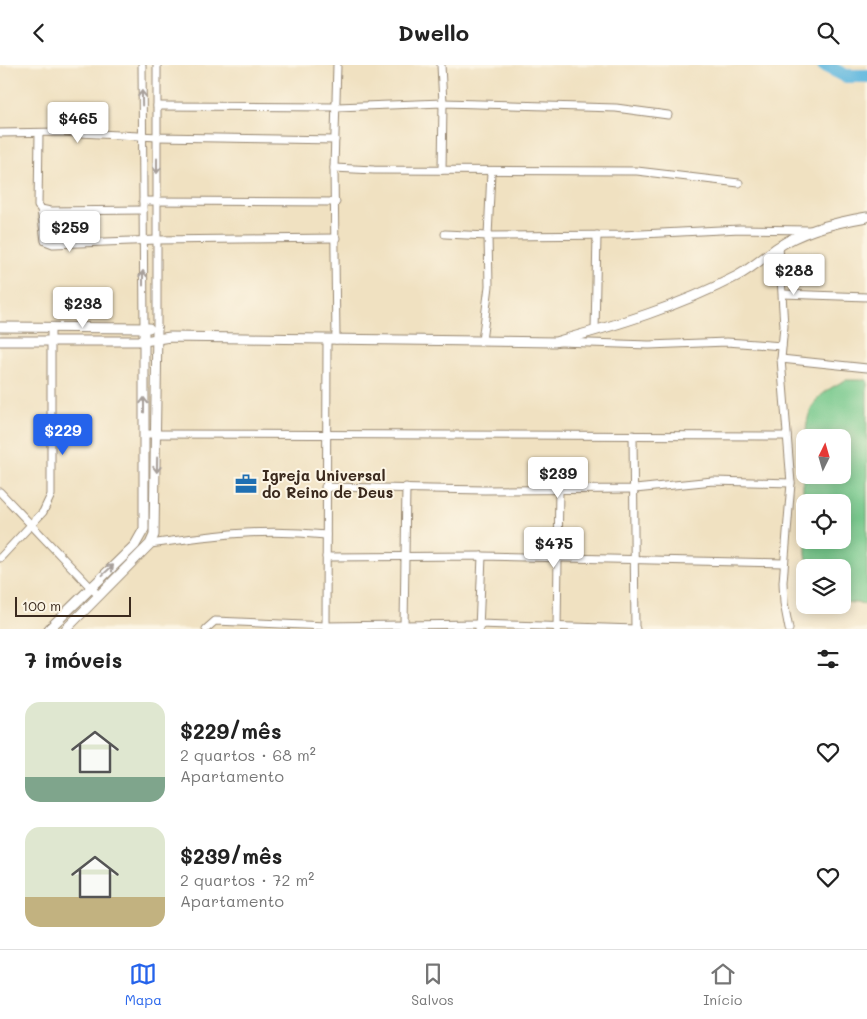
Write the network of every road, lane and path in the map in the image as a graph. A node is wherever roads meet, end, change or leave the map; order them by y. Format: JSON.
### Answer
{"nodes":[{"id":1,"x":142,"y":65,"type":"edge"},
{"id":2,"x":157,"y":65,"type":"edge"},
{"id":3,"x":337,"y":65,"type":"edge"},
{"id":4,"x":441,"y":65,"type":"edge"},
{"id":5,"x":443,"y":103,"type":"junction"},
{"id":6,"x":157,"y":106,"type":"junction"},
{"id":7,"x":336,"y":107,"type":"junction"},
{"id":8,"x":668,"y":115,"type":"dead end"},
{"id":9,"x":0,"y":133,"type":"edge"},
{"id":10,"x":39,"y":133,"type":"junction"},
{"id":11,"x":143,"y":135,"type":"junction"},
{"id":12,"x":158,"y":137,"type":"junction"},
{"id":13,"x":335,"y":140,"type":"junction"},
{"id":14,"x":334,"y":168,"type":"junction"},
{"id":15,"x":442,"y":170,"type":"junction"},
{"id":16,"x":492,"y":171,"type":"junction"},
{"id":17,"x":739,"y":183,"type":"dead end"},
{"id":18,"x":143,"y":201,"type":"junction"},
{"id":19,"x":158,"y":201,"type":"junction"},
{"id":20,"x":336,"y":202,"type":"junction"},
{"id":21,"x":41,"y":209,"type":"junction"},
{"id":22,"x":143,"y":210,"type":"junction"},
{"id":23,"x":867,"y":217,"type":"edge"},
{"id":24,"x":811,"y":230,"type":"junction"},
{"id":25,"x":445,"y":234,"type":"dead end"},
{"id":26,"x":596,"y":235,"type":"junction"},
{"id":27,"x":488,"y":236,"type":"junction"},
{"id":28,"x":336,"y":238,"type":"junction"},
{"id":29,"x":158,"y":240,"type":"junction"},
{"id":30,"x":143,"y":241,"type":"junction"},
{"id":31,"x":779,"y":246,"type":"junction"},
{"id":32,"x":783,"y":294,"type":"junction"},
{"id":33,"x":867,"y":297,"type":"edge"},
{"id":34,"x":0,"y":327,"type":"edge"},
{"id":35,"x":51,"y":327,"type":"junction"},
{"id":36,"x":144,"y":327,"type":"junction"},
{"id":37,"x":157,"y":329,"type":"junction"},
{"id":38,"x":595,"y":331,"type":"junction"},
{"id":39,"x":170,"y":337,"type":"junction"},
{"id":40,"x":158,"y":340,"type":"junction"},
{"id":41,"x":331,"y":340,"type":"junction"},
{"id":42,"x":0,"y":341,"type":"edge"},
{"id":43,"x":51,"y":341,"type":"junction"},
{"id":44,"x":144,"y":341,"type":"junction"},
{"id":45,"x":482,"y":341,"type":"junction"},
{"id":46,"x":555,"y":342,"type":"junction"},
{"id":47,"x":782,"y":345,"type":"junction"},
{"id":48,"x":781,"y":359,"type":"junction"},
{"id":49,"x":867,"y":368,"type":"edge"},
{"id":50,"x":144,"y":434,"type":"junction"},
{"id":51,"x":157,"y":435,"type":"junction"},
{"id":52,"x":633,"y":435,"type":"junction"},
{"id":53,"x":326,"y":436,"type":"junction"},
{"id":54,"x":787,"y":436,"type":"junction"},
{"id":55,"x":790,"y":483,"type":"junction"},
{"id":56,"x":325,"y":487,"type":"junction"},
{"id":57,"x":406,"y":487,"type":"junction"},
{"id":58,"x":558,"y":488,"type":"junction"},
{"id":59,"x":635,"y":489,"type":"junction"},
{"id":60,"x":0,"y":492,"type":"edge"},
{"id":61,"x":145,"y":496,"type":"junction"},
{"id":62,"x":156,"y":497,"type":"junction"},
{"id":63,"x":32,"y":524,"type":"junction"},
{"id":64,"x":326,"y":535,"type":"junction"},
{"id":65,"x":150,"y":544,"type":"junction"},
{"id":66,"x":406,"y":556,"type":"junction"},
{"id":67,"x":482,"y":556,"type":"junction"},
{"id":68,"x":326,"y":557,"type":"junction"},
{"id":69,"x":0,"y":558,"type":"edge"},
{"id":70,"x":559,"y":558,"type":"junction"},
{"id":71,"x":634,"y":560,"type":"junction"},
{"id":72,"x":783,"y":563,"type":"junction"},
{"id":73,"x":90,"y":587,"type":"junction"},
{"id":74,"x":98,"y":595,"type":"junction"},
{"id":75,"x":326,"y":627,"type":"edge"},
{"id":76,"x":404,"y":627,"type":"edge"},
{"id":77,"x":479,"y":627,"type":"edge"},
{"id":78,"x":557,"y":628,"type":"edge"},
{"id":79,"x":49,"y":629,"type":"edge"},
{"id":80,"x":66,"y":629,"type":"edge"},
{"id":81,"x":206,"y":629,"type":"edge"},
{"id":82,"x":635,"y":629,"type":"edge"},
{"id":83,"x":790,"y":629,"type":"edge"}],
"edges":[{"from":11,"to":1,"type":"street","one_way":true},
{"from":2,"to":6,"type":"street"},
{"from":3,"to":7,"type":"street"},
{"from":4,"to":5,"type":"street"},
{"from":5,"to":7,"type":"street"},
{"from":5,"to":8,"type":"street"},
{"from":5,"to":15,"type":"street"},
{"from":6,"to":7,"type":"street"},
{"from":6,"to":12,"type":"street"},
{"from":7,"to":13,"type":"street"},
{"from":9,"to":10,"type":"street"},
{"from":10,"to":11,"type":"street"},
{"from":10,"to":21,"type":"street"},
{"from":11,"to":12,"type":"street"},
{"from":11,"to":18,"type":"street"},
{"from":12,"to":13,"type":"street"},
{"from":12,"to":19,"type":"street","one_way":true},
{"from":13,"to":14,"type":"street"},
{"from":14,"to":15,"type":"street"},
{"from":14,"to":20,"type":"street"},
{"from":15,"to":16,"type":"street"},
{"from":16,"to":17,"type":"street"},
{"from":16,"to":27,"type":"street"},
{"from":18,"to":19,"type":"street"},
{"from":18,"to":22,"type":"street"},
{"from":19,"to":20,"type":"street"},
{"from":19,"to":29,"type":"street"},
{"from":20,"to":28,"type":"street"},
{"from":21,"to":22,"type":"street"},
{"from":21,"to":30,"type":"street"},
{"from":22,"to":30,"type":"street"},
{"from":23,"to":24,"type":"street"},
{"from":24,"to":26,"type":"street"},
{"from":24,"to":31,"type":"street"},
{"from":25,"to":27,"type":"street"},
{"from":26,"to":27,"type":"street"},
{"from":26,"to":38,"type":"street"},
{"from":27,"to":45,"type":"street"},
{"from":28,"to":29,"type":"street"},
{"from":28,"to":41,"type":"street"},
{"from":29,"to":30,"type":"street"},
{"from":29,"to":37,"type":"street"},
{"from":36,"to":30,"type":"street","one_way":true},
{"from":31,"to":32,"type":"street"},
{"from":31,"to":38,"type":"street"},
{"from":32,"to":33,"type":"street"},
{"from":32,"to":47,"type":"street"},
{"from":34,"to":35,"type":"street"},
{"from":35,"to":36,"type":"street"},
{"from":35,"to":43,"type":"street"},
{"from":36,"to":37,"type":"street"},
{"from":36,"to":44,"type":"street"},
{"from":37,"to":39,"type":"street"},
{"from":37,"to":40,"type":"street"},
{"from":38,"to":46,"type":"street"},
{"from":39,"to":40,"type":"street"},
{"from":39,"to":41,"type":"street"},
{"from":40,"to":44,"type":"street"},
{"from":40,"to":51,"type":"street"},
{"from":41,"to":45,"type":"street"},
{"from":41,"to":53,"type":"street"},
{"from":42,"to":43,"type":"street"},
{"from":43,"to":44,"type":"street"},
{"from":43,"to":63,"type":"street"},
{"from":50,"to":44,"type":"street","one_way":true},
{"from":45,"to":46,"type":"street"},
{"from":46,"to":47,"type":"street"},
{"from":47,"to":48,"type":"street"},
{"from":48,"to":49,"type":"street"},
{"from":48,"to":54,"type":"street"},
{"from":50,"to":51,"type":"street"},
{"from":50,"to":61,"type":"street"},
{"from":51,"to":53,"type":"street"},
{"from":51,"to":62,"type":"street","one_way":true},
{"from":52,"to":53,"type":"street"},
{"from":52,"to":54,"type":"street"},
{"from":52,"to":59,"type":"street"},
{"from":53,"to":56,"type":"street"},
{"from":54,"to":55,"type":"street"},
{"from":55,"to":59,"type":"street"},
{"from":55,"to":72,"type":"street"},
{"from":56,"to":57,"type":"street"},
{"from":56,"to":64,"type":"street"},
{"from":57,"to":58,"type":"street"},
{"from":57,"to":66,"type":"street"},
{"from":58,"to":59,"type":"street"},
{"from":58,"to":70,"type":"street"},
{"from":59,"to":71,"type":"street"},
{"from":60,"to":63,"type":"street"},
{"from":61,"to":62,"type":"street"},
{"from":73,"to":61,"type":"street","one_way":true},
{"from":62,"to":65,"type":"street"},
{"from":63,"to":69,"type":"street"},
{"from":63,"to":73,"type":"street"},
{"from":64,"to":65,"type":"street"},
{"from":64,"to":68,"type":"street"},
{"from":65,"to":74,"type":"street"},
{"from":66,"to":67,"type":"street"},
{"from":66,"to":68,"type":"street"},
{"from":66,"to":76,"type":"street"},
{"from":67,"to":70,"type":"street"},
{"from":67,"to":77,"type":"street"},
{"from":68,"to":75,"type":"street"},
{"from":70,"to":71,"type":"street"},
{"from":70,"to":78,"type":"street"},
{"from":71,"to":72,"type":"street"},
{"from":71,"to":82,"type":"street"},
{"from":72,"to":83,"type":"street"},
{"from":73,"to":74,"type":"street"},
{"from":73,"to":79,"type":"street"},
{"from":74,"to":80,"type":"street"},
{"from":75,"to":76,"type":"street"},
{"from":75,"to":81,"type":"street"},
{"from":76,"to":77,"type":"street"},
{"from":77,"to":78,"type":"street"},
{"from":78,"to":82,"type":"street"}]}
